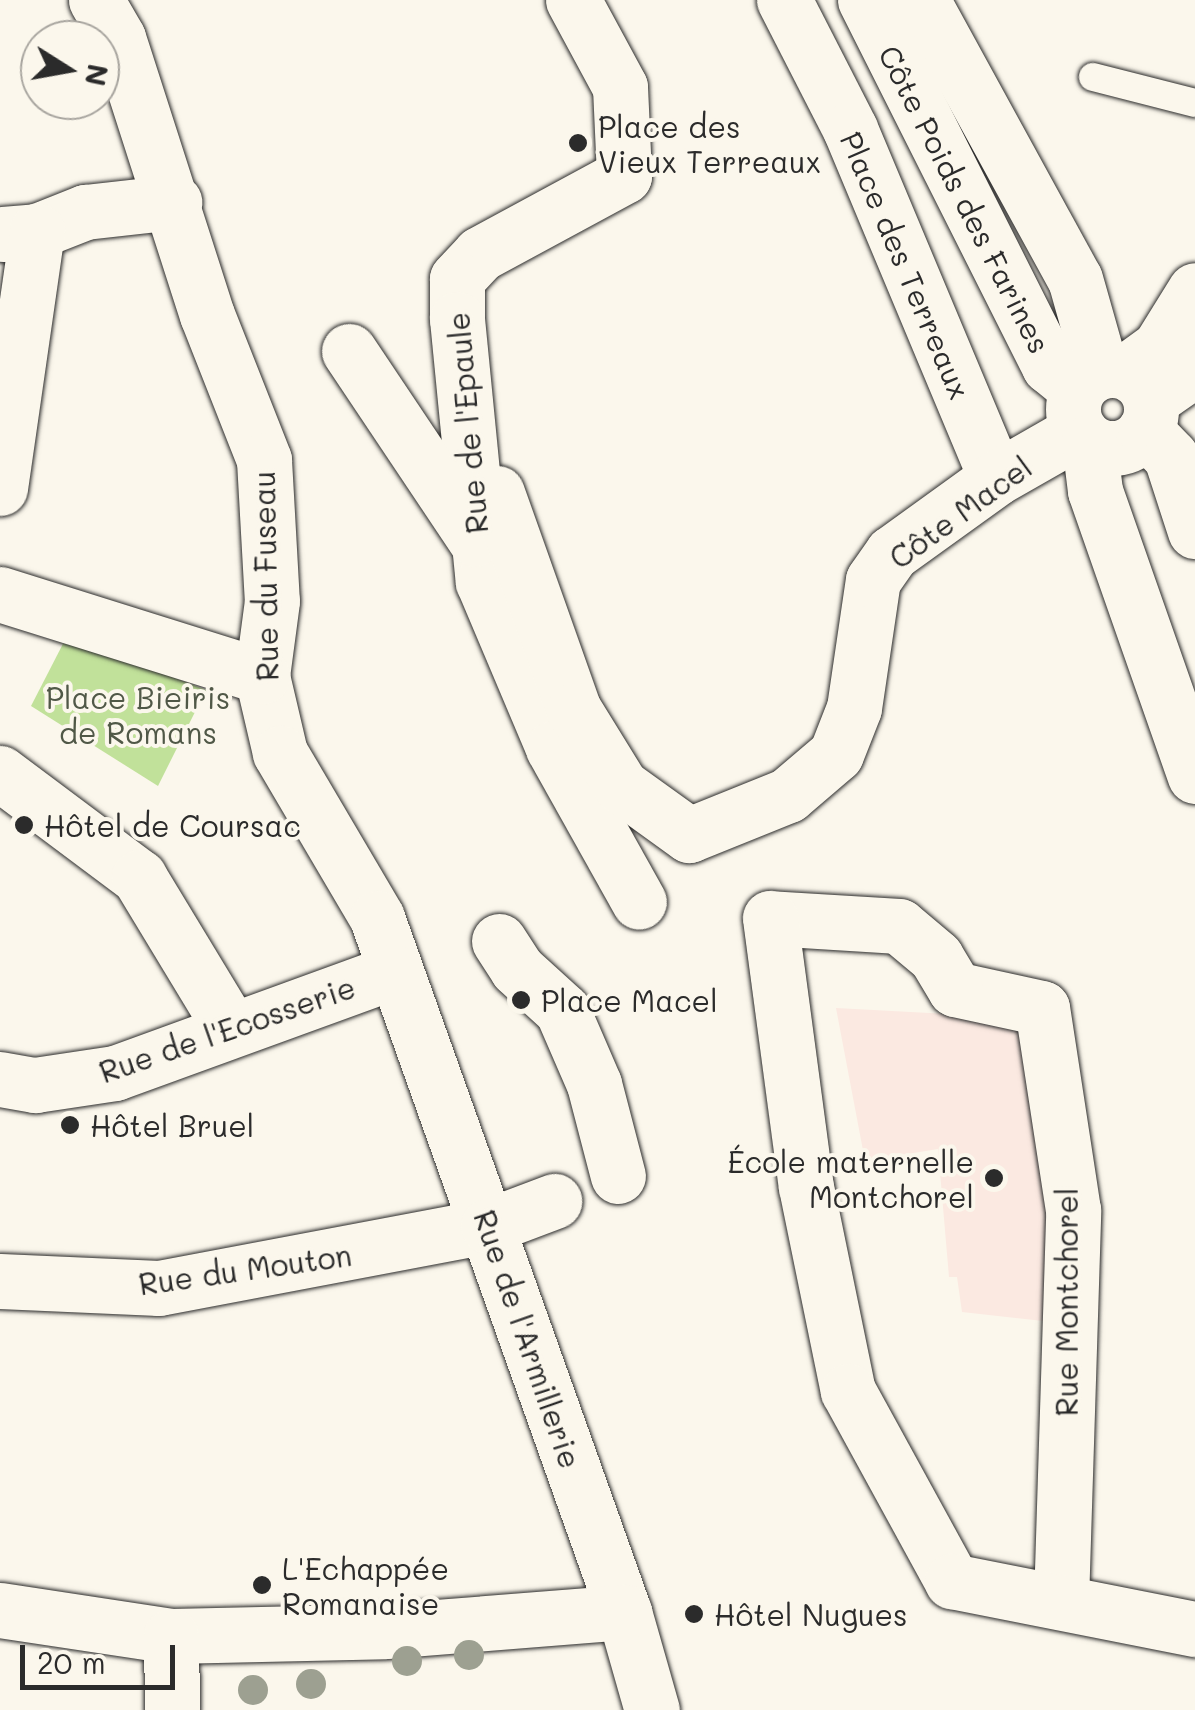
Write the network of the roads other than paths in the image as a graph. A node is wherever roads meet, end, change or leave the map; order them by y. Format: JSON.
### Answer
{"nodes":[{"id":1,"x":96,"y":0,"type":"edge"},
{"id":2,"x":784,"y":0,"type":"edge"},
{"id":3,"x":865,"y":0,"type":"edge"},
{"id":4,"x":922,"y":0,"type":"edge"},
{"id":5,"x":574,"y":2,"type":"edge"},
{"id":6,"x":1094,"y":76,"type":"dead end"},
{"id":7,"x":1195,"y":103,"type":"edge"},
{"id":8,"x":174,"y":202,"type":"junction"},
{"id":9,"x":18,"y":232,"type":"edge"},
{"id":10,"x":1195,"y":290,"type":"edge"},
{"id":11,"x":349,"y":351,"type":"dead end"},
{"id":12,"x":1125,"y":394,"type":"edge"},
{"id":13,"x":996,"y":478,"type":"junction"},
{"id":14,"x":0,"y":488,"type":"edge"},
{"id":15,"x":486,"y":516,"type":"junction"},
{"id":16,"x":1195,"y":530,"type":"edge"},
{"id":17,"x":0,"y":594,"type":"edge"},
{"id":18,"x":262,"y":676,"type":"junction"},
{"id":19,"x":0,"y":773,"type":"edge"},
{"id":20,"x":1195,"y":776,"type":"edge"},
{"id":21,"x":627,"y":879,"type":"dead end"},
{"id":22,"x":499,"y":940,"type":"dead end"},
{"id":23,"x":393,"y":972,"type":"junction"},
{"id":24,"x":230,"y":1026,"type":"junction"},
{"id":25,"x":0,"y":1079,"type":"edge"},
{"id":26,"x":618,"y":1176,"type":"dead end"},
{"id":27,"x":554,"y":1202,"type":"dead end"},
{"id":28,"x":488,"y":1226,"type":"junction"},
{"id":29,"x":0,"y":1281,"type":"edge"},
{"id":30,"x":1061,"y":1602,"type":"junction"},
{"id":31,"x":0,"y":1610,"type":"edge"},
{"id":32,"x":614,"y":1616,"type":"junction"},
{"id":33,"x":1195,"y":1628,"type":"edge"},
{"id":34,"x":172,"y":1636,"type":"junction"},
{"id":35,"x":172,"y":1710,"type":"edge"},
{"id":36,"x":652,"y":1710,"type":"edge"}],
"edges":[{"from":1,"to":8,"type":"street","name":"Rue du Fuseau"},
{"from":2,"to":13,"type":"street","name":"Place des Terreaux"},
{"from":3,"to":12,"type":"street","name":"Côte Poids des Farines"},
{"from":4,"to":12,"type":"street"},
{"from":5,"to":15,"type":"street","name":"Rue de l'Epaule"},
{"from":6,"to":7,"type":"lane"},
{"from":8,"to":9,"type":"street"},
{"from":8,"to":18,"type":"street","name":"Rue du Fuseau"},
{"from":9,"to":14,"type":"street"},
{"from":10,"to":12,"type":"street"},
{"from":11,"to":15,"type":"street"},
{"from":12,"to":13,"type":"street","name":"Côte Macel"},
{"from":12,"to":16,"type":"street","name":"Côte Poids des Farines"},
{"from":12,"to":20,"type":"street"},
{"from":13,"to":15,"type":"street","name":"Côte Macel"},
{"from":15,"to":21,"type":"street","name":"Rue de l'Epaule"},
{"from":17,"to":18,"type":"street"},
{"from":18,"to":23,"type":"street","name":"Rue du Fuseau"},
{"from":19,"to":24,"type":"street"},
{"from":22,"to":26,"type":"street"},
{"from":23,"to":24,"type":"street","name":"Rue de l'Ecosserie"},
{"from":23,"to":28,"type":"street","name":"Rue de l'Armillerie"},
{"from":24,"to":25,"type":"street","name":"Rue de l'Ecosserie"},
{"from":27,"to":28,"type":"street","name":"Rue du Mouton"},
{"from":28,"to":29,"type":"street","name":"Rue du Mouton"},
{"from":28,"to":32,"type":"street","name":"Rue de l'Armillerie"},
{"from":30,"to":30,"type":"street","name":"Rue Montchorel"},
{"from":30,"to":33,"type":"street"},
{"from":31,"to":34,"type":"street"},
{"from":32,"to":34,"type":"street"},
{"from":32,"to":36,"type":"street","name":"Rue de l'Armillerie"},
{"from":34,"to":35,"type":"street"}]}
